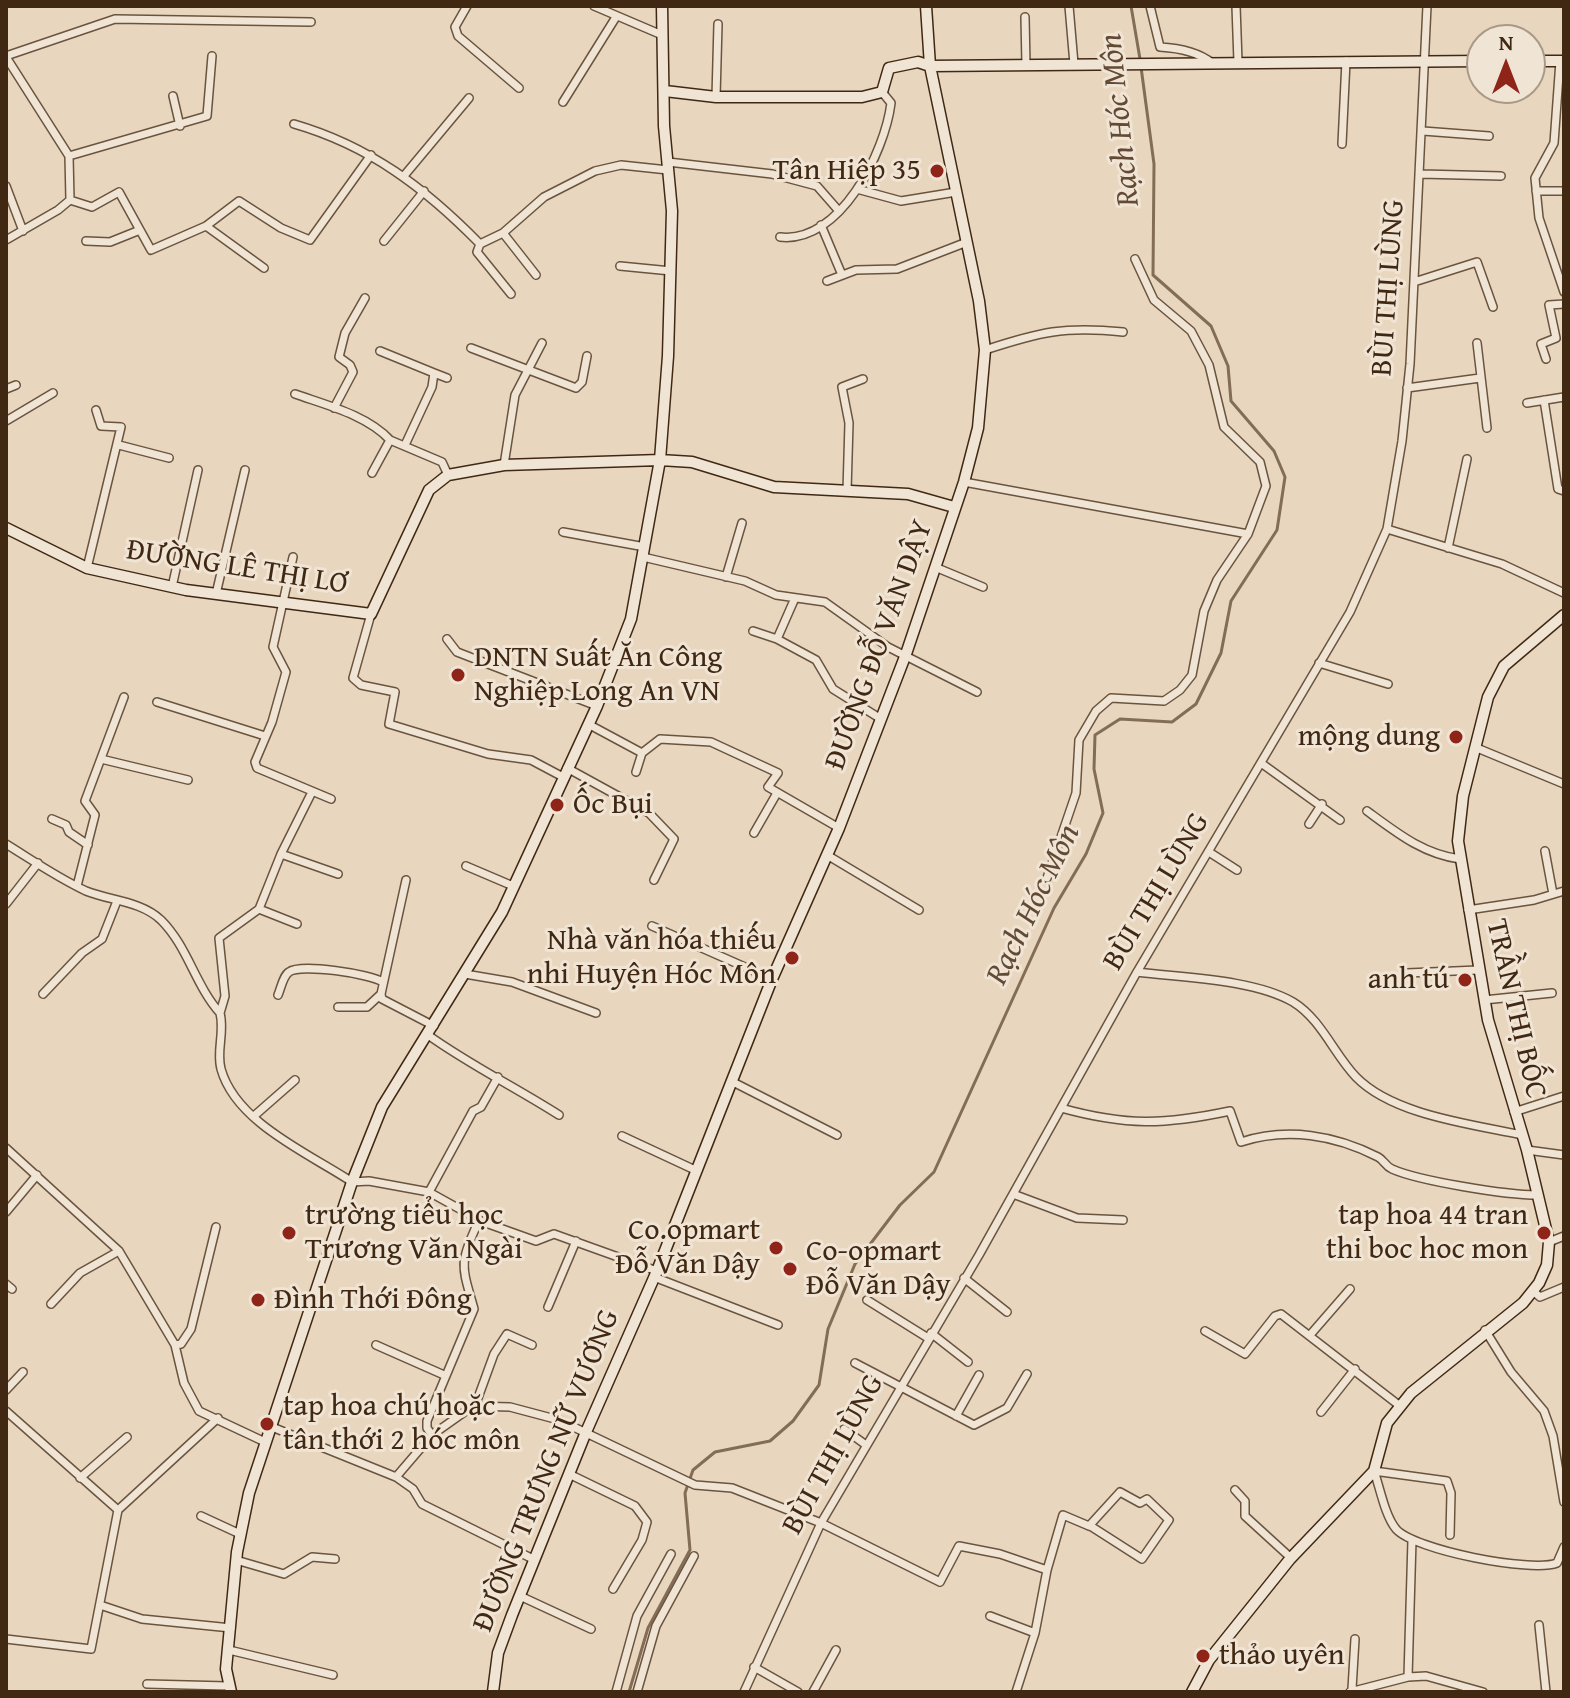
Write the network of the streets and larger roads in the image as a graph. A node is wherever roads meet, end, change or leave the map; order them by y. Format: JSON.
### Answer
{"nodes":[{"id":1,"x":467,"y":6,"type":"edge"},
{"id":2,"x":594,"y":6,"type":"edge"},
{"id":3,"x":662,"y":6,"type":"edge"},
{"id":4,"x":926,"y":6,"type":"edge"},
{"id":5,"x":1069,"y":6,"type":"edge"},
{"id":6,"x":1150,"y":6,"type":"edge"},
{"id":7,"x":1236,"y":6,"type":"edge"},
{"id":8,"x":1427,"y":6,"type":"edge"},
{"id":9,"x":616,"y":17,"type":"junction"},
{"id":10,"x":1025,"y":17,"type":"dead end"},
{"id":11,"x":311,"y":22,"type":"dead end"},
{"id":12,"x":718,"y":24,"type":"dead end"},
{"id":13,"x":662,"y":35,"type":"junction"},
{"id":14,"x":6,"y":56,"type":"edge"},
{"id":15,"x":212,"y":56,"type":"dead end"},
{"id":16,"x":1346,"y":61,"type":"junction"},
{"id":17,"x":1466,"y":61,"type":"edge"},
{"id":18,"x":1562,"y":61,"type":"edge"},
{"id":19,"x":1238,"y":62,"type":"junction"},
{"id":20,"x":1425,"y":62,"type":"junction"},
{"id":21,"x":1212,"y":63,"type":"junction"},
{"id":22,"x":1074,"y":64,"type":"junction"},
{"id":23,"x":1026,"y":65,"type":"junction"},
{"id":24,"x":930,"y":66,"type":"junction"},
{"id":25,"x":519,"y":88,"type":"dead end"},
{"id":26,"x":665,"y":91,"type":"junction"},
{"id":27,"x":882,"y":92,"type":"junction"},
{"id":28,"x":173,"y":96,"type":"dead end"},
{"id":29,"x":716,"y":97,"type":"junction"},
{"id":30,"x":469,"y":98,"type":"dead end"},
{"id":31,"x":563,"y":102,"type":"dead end"},
{"id":32,"x":294,"y":124,"type":"dead end"},
{"id":33,"x":1561,"y":125,"type":"edge"},
{"id":34,"x":180,"y":126,"type":"junction"},
{"id":35,"x":1423,"y":131,"type":"junction"},
{"id":36,"x":1489,"y":136,"type":"dead end"},
{"id":37,"x":1554,"y":143,"type":"junction"},
{"id":38,"x":1342,"y":144,"type":"dead end"},
{"id":39,"x":1564,"y":144,"type":"edge"},
{"id":40,"x":371,"y":155,"type":"junction"},
{"id":41,"x":69,"y":156,"type":"junction"},
{"id":42,"x":668,"y":166,"type":"junction"},
{"id":43,"x":1421,"y":174,"type":"junction"},
{"id":44,"x":1501,"y":176,"type":"dead end"},
{"id":45,"x":403,"y":177,"type":"junction"},
{"id":46,"x":6,"y":186,"type":"edge"},
{"id":47,"x":857,"y":189,"type":"junction"},
{"id":48,"x":424,"y":191,"type":"junction"},
{"id":49,"x":1536,"y":191,"type":"junction"},
{"id":50,"x":1564,"y":191,"type":"edge"},
{"id":51,"x":956,"y":192,"type":"junction"},
{"id":52,"x":70,"y":200,"type":"junction"},
{"id":53,"x":838,"y":210,"type":"junction"},
{"id":54,"x":821,"y":225,"type":"junction"},
{"id":55,"x":206,"y":226,"type":"junction"},
{"id":56,"x":140,"y":230,"type":"junction"},
{"id":57,"x":23,"y":231,"type":"junction"},
{"id":58,"x":503,"y":233,"type":"junction"},
{"id":59,"x":780,"y":237,"type":"dead end"},
{"id":60,"x":6,"y":240,"type":"edge"},
{"id":61,"x":86,"y":241,"type":"dead end"},
{"id":62,"x":384,"y":241,"type":"dead end"},
{"id":63,"x":967,"y":242,"type":"junction"},
{"id":64,"x":480,"y":244,"type":"junction"},
{"id":65,"x":1135,"y":259,"type":"dead end"},
{"id":66,"x":620,"y":266,"type":"dead end"},
{"id":67,"x":264,"y":268,"type":"dead end"},
{"id":68,"x":671,"y":271,"type":"junction"},
{"id":69,"x":1561,"y":274,"type":"edge"},
{"id":70,"x":536,"y":275,"type":"dead end"},
{"id":71,"x":842,"y":275,"type":"junction"},
{"id":72,"x":827,"y":281,"type":"dead end"},
{"id":73,"x":1414,"y":282,"type":"junction"},
{"id":74,"x":1564,"y":292,"type":"edge"},
{"id":75,"x":511,"y":294,"type":"dead end"},
{"id":76,"x":365,"y":298,"type":"dead end"},
{"id":77,"x":1564,"y":304,"type":"edge"},
{"id":78,"x":1493,"y":307,"type":"dead end"},
{"id":79,"x":1123,"y":332,"type":"dead end"},
{"id":80,"x":542,"y":343,"type":"dead end"},
{"id":81,"x":1477,"y":343,"type":"dead end"},
{"id":82,"x":471,"y":348,"type":"dead end"},
{"id":83,"x":985,"y":350,"type":"junction"},
{"id":84,"x":380,"y":351,"type":"dead end"},
{"id":85,"x":587,"y":356,"type":"dead end"},
{"id":86,"x":1546,"y":359,"type":"dead end"},
{"id":87,"x":528,"y":372,"type":"junction"},
{"id":88,"x":434,"y":373,"type":"junction"},
{"id":89,"x":447,"y":378,"type":"dead end"},
{"id":90,"x":1480,"y":378,"type":"junction"},
{"id":91,"x":863,"y":379,"type":"dead end"},
{"id":92,"x":16,"y":385,"type":"dead end"},
{"id":93,"x":1407,"y":388,"type":"junction"},
{"id":94,"x":6,"y":389,"type":"edge"},
{"id":95,"x":53,"y":393,"type":"dead end"},
{"id":96,"x":295,"y":394,"type":"dead end"},
{"id":97,"x":1564,"y":397,"type":"edge"},
{"id":98,"x":1544,"y":400,"type":"junction"},
{"id":99,"x":1527,"y":403,"type":"dead end"},
{"id":100,"x":334,"y":408,"type":"junction"},
{"id":101,"x":96,"y":410,"type":"dead end"},
{"id":102,"x":6,"y":421,"type":"edge"},
{"id":103,"x":1487,"y":428,"type":"dead end"},
{"id":104,"x":390,"y":440,"type":"junction"},
{"id":105,"x":119,"y":445,"type":"junction"},
{"id":106,"x":405,"y":445,"type":"junction"},
{"id":107,"x":169,"y":458,"type":"dead end"},
{"id":108,"x":1467,"y":459,"type":"dead end"},
{"id":109,"x":660,"y":460,"type":"junction"},
{"id":110,"x":504,"y":465,"type":"junction"},
{"id":111,"x":198,"y":470,"type":"dead end"},
{"id":112,"x":245,"y":470,"type":"dead end"},
{"id":113,"x":372,"y":473,"type":"dead end"},
{"id":114,"x":448,"y":475,"type":"junction"},
{"id":115,"x":964,"y":482,"type":"junction"},
{"id":116,"x":847,"y":491,"type":"junction"},
{"id":117,"x":1564,"y":491,"type":"edge"},
{"id":118,"x":954,"y":507,"type":"junction"},
{"id":119,"x":742,"y":523,"type":"dead end"},
{"id":120,"x":6,"y":528,"type":"edge"},
{"id":121,"x":1387,"y":529,"type":"junction"},
{"id":122,"x":563,"y":532,"type":"dead end"},
{"id":123,"x":1248,"y":534,"type":"junction"},
{"id":124,"x":1448,"y":548,"type":"junction"},
{"id":125,"x":644,"y":552,"type":"junction"},
{"id":126,"x":293,"y":557,"type":"dead end"},
{"id":127,"x":935,"y":567,"type":"junction"},
{"id":128,"x":87,"y":568,"type":"junction"},
{"id":129,"x":726,"y":577,"type":"junction"},
{"id":130,"x":172,"y":587,"type":"junction"},
{"id":131,"x":983,"y":587,"type":"dead end"},
{"id":132,"x":1564,"y":593,"type":"edge"},
{"id":133,"x":216,"y":594,"type":"junction"},
{"id":134,"x":795,"y":598,"type":"junction"},
{"id":135,"x":285,"y":603,"type":"junction"},
{"id":136,"x":371,"y":614,"type":"junction"},
{"id":137,"x":1564,"y":615,"type":"edge"},
{"id":138,"x":753,"y":631,"type":"dead end"},
{"id":139,"x":447,"y":639,"type":"dead end"},
{"id":140,"x":777,"y":639,"type":"junction"},
{"id":141,"x":906,"y":654,"type":"junction"},
{"id":142,"x":1319,"y":663,"type":"junction"},
{"id":143,"x":1388,"y":684,"type":"dead end"},
{"id":144,"x":977,"y":692,"type":"dead end"},
{"id":145,"x":124,"y":697,"type":"dead end"},
{"id":146,"x":157,"y":702,"type":"dead end"},
{"id":147,"x":597,"y":706,"type":"junction"},
{"id":148,"x":881,"y":719,"type":"junction"},
{"id":149,"x":588,"y":724,"type":"junction"},
{"id":150,"x":265,"y":736,"type":"junction"},
{"id":151,"x":1477,"y":748,"type":"junction"},
{"id":152,"x":642,"y":753,"type":"junction"},
{"id":153,"x":101,"y":759,"type":"junction"},
{"id":154,"x":1261,"y":763,"type":"junction"},
{"id":155,"x":565,"y":772,"type":"junction"},
{"id":156,"x":636,"y":772,"type":"dead end"},
{"id":157,"x":188,"y":780,"type":"dead end"},
{"id":158,"x":1564,"y":784,"type":"edge"},
{"id":159,"x":312,"y":792,"type":"junction"},
{"id":160,"x":777,"y":793,"type":"junction"},
{"id":161,"x":331,"y":799,"type":"dead end"},
{"id":162,"x":1322,"y":804,"type":"junction"},
{"id":163,"x":1367,"y":811,"type":"dead end"},
{"id":164,"x":52,"y":819,"type":"dead end"},
{"id":165,"x":1340,"y":820,"type":"dead end"},
{"id":166,"x":1309,"y":824,"type":"dead end"},
{"id":167,"x":839,"y":828,"type":"junction"},
{"id":168,"x":754,"y":833,"type":"dead end"},
{"id":169,"x":88,"y":845,"type":"junction"},
{"id":170,"x":10,"y":846,"type":"edge"},
{"id":171,"x":1545,"y":851,"type":"dead end"},
{"id":172,"x":1209,"y":852,"type":"junction"},
{"id":173,"x":281,"y":854,"type":"junction"},
{"id":174,"x":827,"y":855,"type":"junction"},
{"id":175,"x":6,"y":857,"type":"edge"},
{"id":176,"x":1460,"y":859,"type":"junction"},
{"id":177,"x":38,"y":863,"type":"junction"},
{"id":178,"x":466,"y":866,"type":"dead end"},
{"id":179,"x":1237,"y":870,"type":"dead end"},
{"id":180,"x":338,"y":874,"type":"dead end"},
{"id":181,"x":1047,"y":878,"type":"dead end"},
{"id":182,"x":406,"y":880,"type":"dead end"},
{"id":183,"x":654,"y":880,"type":"dead end"},
{"id":184,"x":77,"y":886,"type":"junction"},
{"id":185,"x":513,"y":886,"type":"junction"},
{"id":186,"x":1564,"y":891,"type":"edge"},
{"id":187,"x":1553,"y":894,"type":"junction"},
{"id":188,"x":117,"y":901,"type":"junction"},
{"id":189,"x":6,"y":904,"type":"edge"},
{"id":190,"x":259,"y":909,"type":"junction"},
{"id":191,"x":919,"y":910,"type":"dead end"},
{"id":192,"x":1468,"y":910,"type":"junction"},
{"id":193,"x":297,"y":924,"type":"dead end"},
{"id":194,"x":652,"y":926,"type":"dead end"},
{"id":195,"x":1478,"y":970,"type":"junction"},
{"id":196,"x":1137,"y":972,"type":"junction"},
{"id":197,"x":1407,"y":973,"type":"dead end"},
{"id":198,"x":465,"y":974,"type":"junction"},
{"id":199,"x":772,"y":979,"type":"junction"},
{"id":200,"x":383,"y":982,"type":"junction"},
{"id":201,"x":1552,"y":993,"type":"dead end"},
{"id":202,"x":43,"y":994,"type":"dead end"},
{"id":203,"x":381,"y":994,"type":"junction"},
{"id":204,"x":278,"y":995,"type":"dead end"},
{"id":205,"x":1484,"y":1000,"type":"junction"},
{"id":206,"x":338,"y":1007,"type":"dead end"},
{"id":207,"x":220,"y":1013,"type":"junction"},
{"id":208,"x":596,"y":1013,"type":"dead end"},
{"id":209,"x":431,"y":1031,"type":"junction"},
{"id":210,"x":498,"y":1077,"type":"junction"},
{"id":211,"x":295,"y":1080,"type":"dead end"},
{"id":212,"x":731,"y":1081,"type":"junction"},
{"id":213,"x":1564,"y":1096,"type":"edge"},
{"id":214,"x":1061,"y":1108,"type":"junction"},
{"id":215,"x":1514,"y":1112,"type":"junction"},
{"id":216,"x":559,"y":1115,"type":"dead end"},
{"id":217,"x":254,"y":1116,"type":"junction"},
{"id":218,"x":837,"y":1135,"type":"dead end"},
{"id":219,"x":1522,"y":1135,"type":"junction"},
{"id":220,"x":622,"y":1136,"type":"dead end"},
{"id":221,"x":6,"y":1148,"type":"edge"},
{"id":222,"x":1527,"y":1150,"type":"junction"},
{"id":223,"x":1564,"y":1155,"type":"edge"},
{"id":224,"x":695,"y":1170,"type":"junction"},
{"id":225,"x":37,"y":1175,"type":"junction"},
{"id":226,"x":352,"y":1182,"type":"junction"},
{"id":227,"x":429,"y":1192,"type":"junction"},
{"id":228,"x":1013,"y":1194,"type":"junction"},
{"id":229,"x":1537,"y":1195,"type":"junction"},
{"id":230,"x":6,"y":1212,"type":"edge"},
{"id":231,"x":479,"y":1220,"type":"junction"},
{"id":232,"x":1123,"y":1220,"type":"dead end"},
{"id":233,"x":216,"y":1227,"type":"dead end"},
{"id":234,"x":1564,"y":1236,"type":"edge"},
{"id":235,"x":576,"y":1241,"type":"junction"},
{"id":236,"x":1549,"y":1242,"type":"junction"},
{"id":237,"x":119,"y":1251,"type":"junction"},
{"id":238,"x":655,"y":1274,"type":"junction"},
{"id":239,"x":964,"y":1278,"type":"junction"},
{"id":240,"x":1564,"y":1287,"type":"edge"},
{"id":241,"x":1350,"y":1289,"type":"dead end"},
{"id":242,"x":1533,"y":1291,"type":"junction"},
{"id":243,"x":867,"y":1300,"type":"dead end"},
{"id":244,"x":51,"y":1304,"type":"dead end"},
{"id":245,"x":548,"y":1307,"type":"dead end"},
{"id":246,"x":1007,"y":1312,"type":"dead end"},
{"id":247,"x":778,"y":1325,"type":"dead end"},
{"id":248,"x":1485,"y":1330,"type":"junction"},
{"id":249,"x":1205,"y":1331,"type":"dead end"},
{"id":250,"x":1310,"y":1335,"type":"junction"},
{"id":251,"x":929,"y":1336,"type":"junction"},
{"id":252,"x":175,"y":1345,"type":"junction"},
{"id":253,"x":376,"y":1345,"type":"dead end"},
{"id":254,"x":532,"y":1345,"type":"dead end"},
{"id":255,"x":968,"y":1362,"type":"dead end"},
{"id":256,"x":855,"y":1363,"type":"dead end"},
{"id":257,"x":1355,"y":1369,"type":"junction"},
{"id":258,"x":23,"y":1372,"type":"dead end"},
{"id":259,"x":1027,"y":1374,"type":"dead end"},
{"id":260,"x":444,"y":1375,"type":"junction"},
{"id":261,"x":979,"y":1375,"type":"dead end"},
{"id":262,"x":900,"y":1385,"type":"junction"},
{"id":263,"x":6,"y":1390,"type":"edge"},
{"id":264,"x":475,"y":1406,"type":"junction"},
{"id":265,"x":1400,"y":1406,"type":"junction"},
{"id":266,"x":6,"y":1411,"type":"edge"},
{"id":267,"x":1321,"y":1412,"type":"dead end"},
{"id":268,"x":956,"y":1416,"type":"junction"},
{"id":269,"x":218,"y":1418,"type":"junction"},
{"id":270,"x":272,"y":1427,"type":"junction"},
{"id":271,"x":844,"y":1429,"type":"dead end"},
{"id":272,"x":586,"y":1432,"type":"junction"},
{"id":273,"x":432,"y":1435,"type":"junction"},
{"id":274,"x":127,"y":1437,"type":"dead end"},
{"id":275,"x":265,"y":1442,"type":"junction"},
{"id":276,"x":866,"y":1445,"type":"junction"},
{"id":277,"x":1374,"y":1471,"type":"junction"},
{"id":278,"x":569,"y":1474,"type":"junction"},
{"id":279,"x":396,"y":1477,"type":"junction"},
{"id":280,"x":80,"y":1478,"type":"junction"},
{"id":281,"x":1235,"y":1490,"type":"dead end"},
{"id":282,"x":1564,"y":1502,"type":"edge"},
{"id":283,"x":118,"y":1510,"type":"junction"},
{"id":284,"x":201,"y":1516,"type":"dead end"},
{"id":285,"x":821,"y":1523,"type":"junction"},
{"id":286,"x":1089,"y":1526,"type":"junction"},
{"id":287,"x":240,"y":1534,"type":"junction"},
{"id":288,"x":1450,"y":1535,"type":"dead end"},
{"id":289,"x":1412,"y":1540,"type":"junction"},
{"id":290,"x":1564,"y":1547,"type":"edge"},
{"id":291,"x":671,"y":1554,"type":"dead end"},
{"id":292,"x":694,"y":1556,"type":"dead end"},
{"id":293,"x":1291,"y":1558,"type":"junction"},
{"id":294,"x":335,"y":1559,"type":"dead end"},
{"id":295,"x":236,"y":1560,"type":"junction"},
{"id":296,"x":535,"y":1560,"type":"junction"},
{"id":297,"x":1047,"y":1570,"type":"junction"},
{"id":298,"x":613,"y":1589,"type":"dead end"},
{"id":299,"x":520,"y":1596,"type":"junction"},
{"id":300,"x":100,"y":1605,"type":"junction"},
{"id":301,"x":990,"y":1616,"type":"dead end"},
{"id":302,"x":1539,"y":1625,"type":"dead end"},
{"id":303,"x":232,"y":1628,"type":"junction"},
{"id":304,"x":591,"y":1629,"type":"dead end"},
{"id":305,"x":1035,"y":1633,"type":"junction"},
{"id":306,"x":6,"y":1639,"type":"edge"},
{"id":307,"x":1355,"y":1639,"type":"dead end"},
{"id":308,"x":229,"y":1650,"type":"junction"},
{"id":309,"x":836,"y":1650,"type":"dead end"},
{"id":310,"x":754,"y":1667,"type":"junction"},
{"id":311,"x":333,"y":1675,"type":"dead end"},
{"id":312,"x":1408,"y":1677,"type":"junction"},
{"id":313,"x":147,"y":1684,"type":"dead end"},
{"id":314,"x":229,"y":1689,"type":"edge"},
{"id":315,"x":1351,"y":1691,"type":"edge"},
{"id":316,"x":493,"y":1692,"type":"edge"},
{"id":317,"x":616,"y":1692,"type":"edge"},
{"id":318,"x":637,"y":1692,"type":"edge"},
{"id":319,"x":744,"y":1692,"type":"edge"},
{"id":320,"x":798,"y":1692,"type":"edge"},
{"id":321,"x":813,"y":1692,"type":"edge"},
{"id":322,"x":1016,"y":1692,"type":"edge"},
{"id":323,"x":1192,"y":1692,"type":"edge"},
{"id":324,"x":1483,"y":1692,"type":"edge"},
{"id":325,"x":1546,"y":1692,"type":"edge"}],
"edges":[{"from":1,"to":25,"type":"street"},
{"from":2,"to":9,"type":"street"},
{"from":3,"to":13,"type":"street"},
{"from":4,"to":24,"type":"street","name":"ĐƯỜNG ĐỖ VĂN DẬY"},
{"from":5,"to":22,"type":"street"},
{"from":6,"to":21,"type":"street"},
{"from":7,"to":19,"type":"street"},
{"from":8,"to":20,"type":"street","name":"BÙI THỊ LÙNG"},
{"from":9,"to":13,"type":"street"},
{"from":9,"to":31,"type":"street"},
{"from":10,"to":23,"type":"street"},
{"from":11,"to":14,"type":"street"},
{"from":12,"to":29,"type":"street"},
{"from":13,"to":26,"type":"street"},
{"from":14,"to":41,"type":"street"},
{"from":15,"to":34,"type":"street"},
{"from":16,"to":19,"type":"street"},
{"from":16,"to":20,"type":"street"},
{"from":16,"to":38,"type":"street"},
{"from":17,"to":20,"type":"street"},
{"from":18,"to":33,"type":"street"},
{"from":19,"to":21,"type":"street"},
{"from":20,"to":35,"type":"street","name":"BÙI THỊ LÙNG"},
{"from":21,"to":22,"type":"street"},
{"from":22,"to":23,"type":"street"},
{"from":23,"to":24,"type":"street"},
{"from":24,"to":27,"type":"street"},
{"from":24,"to":51,"type":"street","name":"ĐƯỜNG ĐỖ VĂN DẬY"},
{"from":26,"to":29,"type":"street"},
{"from":26,"to":42,"type":"street"},
{"from":27,"to":29,"type":"street"},
{"from":27,"to":47,"type":"street"},
{"from":28,"to":34,"type":"street"},
{"from":30,"to":45,"type":"street"},
{"from":32,"to":40,"type":"street"},
{"from":33,"to":37,"type":"street"},
{"from":34,"to":41,"type":"street"},
{"from":35,"to":36,"type":"street"},
{"from":35,"to":43,"type":"street","name":"BÙI THỊ LÙNG"},
{"from":37,"to":39,"type":"street"},
{"from":37,"to":49,"type":"street"},
{"from":40,"to":45,"type":"street"},
{"from":40,"to":55,"type":"street"},
{"from":41,"to":52,"type":"street"},
{"from":42,"to":53,"type":"street"},
{"from":42,"to":58,"type":"street"},
{"from":42,"to":68,"type":"street"},
{"from":43,"to":44,"type":"street"},
{"from":43,"to":73,"type":"street","name":"BÙI THỊ LÙNG"},
{"from":45,"to":48,"type":"street"},
{"from":46,"to":57,"type":"street"},
{"from":47,"to":51,"type":"street"},
{"from":47,"to":53,"type":"street"},
{"from":48,"to":62,"type":"street"},
{"from":48,"to":64,"type":"street"},
{"from":49,"to":50,"type":"street"},
{"from":49,"to":69,"type":"street"},
{"from":51,"to":63,"type":"street","name":"ĐƯỜNG ĐỖ VĂN DẬY"},
{"from":52,"to":56,"type":"street"},
{"from":52,"to":57,"type":"street"},
{"from":53,"to":54,"type":"street"},
{"from":54,"to":59,"type":"street"},
{"from":54,"to":71,"type":"street"},
{"from":55,"to":56,"type":"street"},
{"from":55,"to":67,"type":"street"},
{"from":56,"to":61,"type":"street"},
{"from":57,"to":60,"type":"street"},
{"from":58,"to":64,"type":"street"},
{"from":58,"to":70,"type":"street"},
{"from":63,"to":71,"type":"street"},
{"from":63,"to":83,"type":"street","name":"ĐƯỜNG ĐỖ VĂN DẬY"},
{"from":64,"to":75,"type":"street"},
{"from":65,"to":123,"type":"street"},
{"from":66,"to":68,"type":"street"},
{"from":68,"to":109,"type":"street"},
{"from":69,"to":74,"type":"street"},
{"from":71,"to":72,"type":"street"},
{"from":73,"to":78,"type":"street"},
{"from":73,"to":93,"type":"street","name":"BÙI THỊ LÙNG"},
{"from":76,"to":100,"type":"street"},
{"from":77,"to":86,"type":"street"},
{"from":79,"to":83,"type":"street"},
{"from":80,"to":87,"type":"street"},
{"from":81,"to":90,"type":"street"},
{"from":82,"to":87,"type":"street"},
{"from":83,"to":115,"type":"street","name":"ĐƯỜNG ĐỖ VĂN DẬY"},
{"from":84,"to":88,"type":"street"},
{"from":85,"to":87,"type":"street"},
{"from":87,"to":110,"type":"street"},
{"from":88,"to":89,"type":"street"},
{"from":88,"to":106,"type":"street"},
{"from":90,"to":93,"type":"street"},
{"from":90,"to":103,"type":"street"},
{"from":91,"to":116,"type":"street"},
{"from":92,"to":94,"type":"street"},
{"from":93,"to":121,"type":"street","name":"BÙI THỊ LÙNG"},
{"from":95,"to":102,"type":"street"},
{"from":96,"to":100,"type":"street"},
{"from":97,"to":98,"type":"street"},
{"from":98,"to":99,"type":"street"},
{"from":98,"to":117,"type":"street"},
{"from":100,"to":104,"type":"street"},
{"from":101,"to":105,"type":"street"},
{"from":104,"to":106,"type":"street"},
{"from":104,"to":113,"type":"street"},
{"from":105,"to":107,"type":"street"},
{"from":105,"to":128,"type":"street"},
{"from":106,"to":114,"type":"street"},
{"from":108,"to":124,"type":"street"},
{"from":109,"to":110,"type":"street"},
{"from":109,"to":116,"type":"street"},
{"from":109,"to":125,"type":"street"},
{"from":110,"to":114,"type":"street"},
{"from":111,"to":130,"type":"street"},
{"from":112,"to":133,"type":"street"},
{"from":114,"to":136,"type":"street","name":"ĐƯỜNG LÊ THỊ LƠ"},
{"from":115,"to":118,"type":"street","name":"ĐƯỜNG ĐỖ VĂN DẬY"},
{"from":115,"to":123,"type":"street"},
{"from":116,"to":118,"type":"street"},
{"from":118,"to":127,"type":"street","name":"ĐƯỜNG ĐỖ VĂN DẬY"},
{"from":119,"to":129,"type":"street"},
{"from":120,"to":128,"type":"street","name":"ĐƯỜNG LÊ THỊ LƠ"},
{"from":121,"to":124,"type":"street"},
{"from":121,"to":142,"type":"street","name":"BÙI THỊ LÙNG"},
{"from":122,"to":125,"type":"street"},
{"from":123,"to":181,"type":"street"},
{"from":124,"to":132,"type":"street"},
{"from":125,"to":129,"type":"street"},
{"from":125,"to":147,"type":"street"},
{"from":126,"to":135,"type":"street"},
{"from":127,"to":131,"type":"street"},
{"from":127,"to":141,"type":"street","name":"ĐƯỜNG ĐỖ VĂN DẬY"},
{"from":128,"to":130,"type":"street","name":"ĐƯỜNG LÊ THỊ LƠ"},
{"from":129,"to":134,"type":"street"},
{"from":130,"to":133,"type":"street","name":"ĐƯỜNG LÊ THỊ LƠ"},
{"from":133,"to":135,"type":"street","name":"ĐƯỜNG LÊ THỊ LƠ"},
{"from":134,"to":140,"type":"street"},
{"from":134,"to":141,"type":"street"},
{"from":135,"to":136,"type":"street","name":"ĐƯỜNG LÊ THỊ LƠ"},
{"from":135,"to":150,"type":"street"},
{"from":136,"to":155,"type":"street"},
{"from":137,"to":151,"type":"street","name":"TRẦN THỊ BỐC"},
{"from":138,"to":140,"type":"street"},
{"from":139,"to":147,"type":"street"},
{"from":140,"to":148,"type":"street"},
{"from":141,"to":144,"type":"street"},
{"from":141,"to":148,"type":"street","name":"ĐƯỜNG ĐỖ VĂN DẬY"},
{"from":142,"to":143,"type":"street"},
{"from":142,"to":154,"type":"street","name":"BÙI THỊ LÙNG"},
{"from":145,"to":153,"type":"street"},
{"from":146,"to":150,"type":"street"},
{"from":147,"to":149,"type":"street"},
{"from":148,"to":167,"type":"street","name":"ĐƯỜNG ĐỖ VĂN DẬY"},
{"from":149,"to":152,"type":"street"},
{"from":149,"to":155,"type":"street"},
{"from":150,"to":159,"type":"street"},
{"from":151,"to":158,"type":"street"},
{"from":151,"to":176,"type":"street","name":"TRẦN THỊ BỐC"},
{"from":152,"to":156,"type":"street"},
{"from":152,"to":160,"type":"street"},
{"from":153,"to":157,"type":"street"},
{"from":153,"to":169,"type":"street"},
{"from":154,"to":162,"type":"street"},
{"from":154,"to":172,"type":"street","name":"BÙI THỊ LÙNG"},
{"from":155,"to":183,"type":"street"},
{"from":155,"to":185,"type":"street"},
{"from":159,"to":161,"type":"street"},
{"from":159,"to":173,"type":"street"},
{"from":160,"to":167,"type":"street"},
{"from":160,"to":168,"type":"street"},
{"from":162,"to":165,"type":"street"},
{"from":162,"to":166,"type":"street"},
{"from":163,"to":176,"type":"street"},
{"from":164,"to":169,"type":"street"},
{"from":167,"to":174,"type":"street","name":"ĐƯỜNG ĐỖ VĂN DẬY"},
{"from":169,"to":184,"type":"street"},
{"from":170,"to":175,"type":"street"},
{"from":170,"to":177,"type":"street"},
{"from":171,"to":187,"type":"street"},
{"from":172,"to":179,"type":"street"},
{"from":172,"to":196,"type":"street","name":"BÙI THỊ LÙNG"},
{"from":173,"to":180,"type":"street"},
{"from":173,"to":190,"type":"street"},
{"from":174,"to":191,"type":"street"},
{"from":174,"to":199,"type":"street","name":"ĐƯỜNG ĐỖ VĂN DẬY"},
{"from":176,"to":192,"type":"street","name":"TRẦN THỊ BỐC"},
{"from":177,"to":184,"type":"street"},
{"from":177,"to":189,"type":"street"},
{"from":178,"to":185,"type":"street"},
{"from":182,"to":200,"type":"street"},
{"from":184,"to":188,"type":"street"},
{"from":185,"to":198,"type":"street"},
{"from":186,"to":187,"type":"street"},
{"from":187,"to":192,"type":"street"},
{"from":188,"to":202,"type":"street"},
{"from":188,"to":207,"type":"street"},
{"from":190,"to":193,"type":"street"},
{"from":190,"to":207,"type":"street"},
{"from":192,"to":195,"type":"street","name":"TRẦN THỊ BỐC"},
{"from":194,"to":199,"type":"street"},
{"from":195,"to":197,"type":"street"},
{"from":195,"to":205,"type":"street","name":"TRẦN THỊ BỐC"},
{"from":196,"to":214,"type":"street","name":"BÙI THỊ LÙNG"},
{"from":196,"to":219,"type":"street"},
{"from":198,"to":208,"type":"street"},
{"from":198,"to":209,"type":"street"},
{"from":199,"to":212,"type":"street","name":"ĐƯỜNG ĐỖ VĂN DẬY"},
{"from":200,"to":203,"type":"street"},
{"from":200,"to":204,"type":"street"},
{"from":201,"to":205,"type":"street"},
{"from":203,"to":206,"type":"street"},
{"from":203,"to":209,"type":"street"},
{"from":205,"to":215,"type":"street","name":"TRẦN THỊ BỐC"},
{"from":207,"to":217,"type":"street"},
{"from":209,"to":210,"type":"street"},
{"from":209,"to":226,"type":"street"},
{"from":210,"to":216,"type":"street"},
{"from":210,"to":227,"type":"street"},
{"from":211,"to":217,"type":"street"},
{"from":212,"to":218,"type":"street"},
{"from":212,"to":224,"type":"street","name":"ĐƯỜNG ĐỖ VĂN DẬY"},
{"from":213,"to":215,"type":"street"},
{"from":214,"to":228,"type":"street","name":"BÙI THỊ LÙNG"},
{"from":214,"to":229,"type":"street"},
{"from":215,"to":219,"type":"street","name":"TRẦN THỊ BỐC"},
{"from":217,"to":226,"type":"street"},
{"from":219,"to":222,"type":"street","name":"TRẦN THỊ BỐC"},
{"from":220,"to":224,"type":"street"},
{"from":221,"to":225,"type":"street"},
{"from":222,"to":223,"type":"street"},
{"from":222,"to":229,"type":"street","name":"TRẦN THỊ BỐC"},
{"from":224,"to":238,"type":"street","name":"ĐƯỜNG ĐỖ VĂN DẬY"},
{"from":225,"to":230,"type":"street"},
{"from":225,"to":237,"type":"street"},
{"from":226,"to":227,"type":"street"},
{"from":226,"to":270,"type":"street"},
{"from":227,"to":231,"type":"street"},
{"from":228,"to":232,"type":"street"},
{"from":228,"to":239,"type":"street","name":"BÙI THỊ LÙNG"},
{"from":229,"to":236,"type":"street","name":"TRẦN THỊ BỐC"},
{"from":231,"to":235,"type":"street"},
{"from":231,"to":260,"type":"street"},
{"from":233,"to":252,"type":"street"},
{"from":234,"to":236,"type":"street"},
{"from":235,"to":238,"type":"street"},
{"from":235,"to":245,"type":"street"},
{"from":236,"to":242,"type":"street","name":"TRẦN THỊ BỐC"},
{"from":237,"to":244,"type":"street"},
{"from":237,"to":252,"type":"street"},
{"from":238,"to":247,"type":"street"},
{"from":238,"to":272,"type":"street","name":"ĐƯỜNG TRƯNG NỮ VƯƠNG"},
{"from":239,"to":246,"type":"street"},
{"from":239,"to":251,"type":"street","name":"BÙI THỊ LÙNG"},
{"from":240,"to":242,"type":"street"},
{"from":241,"to":250,"type":"street"},
{"from":242,"to":248,"type":"street","name":"TRẦN THỊ BỐC"},
{"from":243,"to":251,"type":"street"},
{"from":248,"to":265,"type":"street","name":"TRẦN THỊ BỐC"},
{"from":248,"to":282,"type":"street"},
{"from":249,"to":250,"type":"street"},
{"from":250,"to":257,"type":"street"},
{"from":251,"to":255,"type":"street"},
{"from":251,"to":262,"type":"street","name":"BÙI THỊ LÙNG"},
{"from":252,"to":269,"type":"street"},
{"from":253,"to":260,"type":"street"},
{"from":254,"to":264,"type":"street"},
{"from":256,"to":262,"type":"street"},
{"from":257,"to":265,"type":"street"},
{"from":257,"to":267,"type":"street"},
{"from":258,"to":263,"type":"street"},
{"from":259,"to":268,"type":"street"},
{"from":260,"to":273,"type":"street"},
{"from":261,"to":268,"type":"street"},
{"from":262,"to":268,"type":"street"},
{"from":262,"to":276,"type":"street","name":"BÙI THỊ LÙNG"},
{"from":264,"to":272,"type":"street"},
{"from":264,"to":273,"type":"street"},
{"from":265,"to":277,"type":"street","name":"TRẦN THỊ BỐC"},
{"from":266,"to":280,"type":"street"},
{"from":269,"to":275,"type":"street"},
{"from":269,"to":283,"type":"street"},
{"from":270,"to":275,"type":"street"},
{"from":270,"to":279,"type":"street"},
{"from":271,"to":276,"type":"street"},
{"from":272,"to":278,"type":"street","name":"ĐƯỜNG TRƯNG NỮ VƯƠNG"},
{"from":272,"to":285,"type":"street"},
{"from":273,"to":279,"type":"street"},
{"from":274,"to":280,"type":"street"},
{"from":275,"to":287,"type":"street"},
{"from":276,"to":285,"type":"street","name":"BÙI THỊ LÙNG"},
{"from":277,"to":288,"type":"street"},
{"from":277,"to":289,"type":"street"},
{"from":277,"to":293,"type":"street","name":"TRẦN THỊ BỐC"},
{"from":278,"to":296,"type":"street","name":"ĐƯỜNG TRƯNG NỮ VƯƠNG"},
{"from":278,"to":298,"type":"street"},
{"from":279,"to":296,"type":"street"},
{"from":280,"to":283,"type":"street"},
{"from":281,"to":293,"type":"street"},
{"from":283,"to":300,"type":"street"},
{"from":284,"to":287,"type":"street"},
{"from":285,"to":297,"type":"street"},
{"from":285,"to":310,"type":"street","name":"BÙI THỊ LÙNG"},
{"from":286,"to":286,"type":"street"},
{"from":286,"to":297,"type":"street"},
{"from":287,"to":295,"type":"street"},
{"from":289,"to":290,"type":"street"},
{"from":289,"to":312,"type":"street"},
{"from":291,"to":317,"type":"street"},
{"from":292,"to":318,"type":"street"},
{"from":293,"to":323,"type":"street","name":"TRẦN THỊ BỐC"},
{"from":294,"to":295,"type":"street"},
{"from":295,"to":303,"type":"street"},
{"from":296,"to":299,"type":"street","name":"ĐƯỜNG TRƯNG NỮ VƯƠNG"},
{"from":297,"to":305,"type":"street"},
{"from":299,"to":304,"type":"street"},
{"from":299,"to":316,"type":"street","name":"ĐƯỜNG TRƯNG NỮ VƯƠNG"},
{"from":300,"to":303,"type":"street"},
{"from":300,"to":306,"type":"street"},
{"from":301,"to":305,"type":"street"},
{"from":302,"to":325,"type":"street"},
{"from":303,"to":308,"type":"street"},
{"from":305,"to":322,"type":"street"},
{"from":307,"to":315,"type":"street"},
{"from":308,"to":311,"type":"street"},
{"from":308,"to":314,"type":"street"},
{"from":309,"to":321,"type":"street"},
{"from":310,"to":319,"type":"street","name":"BÙI THỊ LÙNG"},
{"from":310,"to":320,"type":"street"},
{"from":312,"to":315,"type":"street"},
{"from":312,"to":324,"type":"street"},
{"from":313,"to":314,"type":"street"}]}
